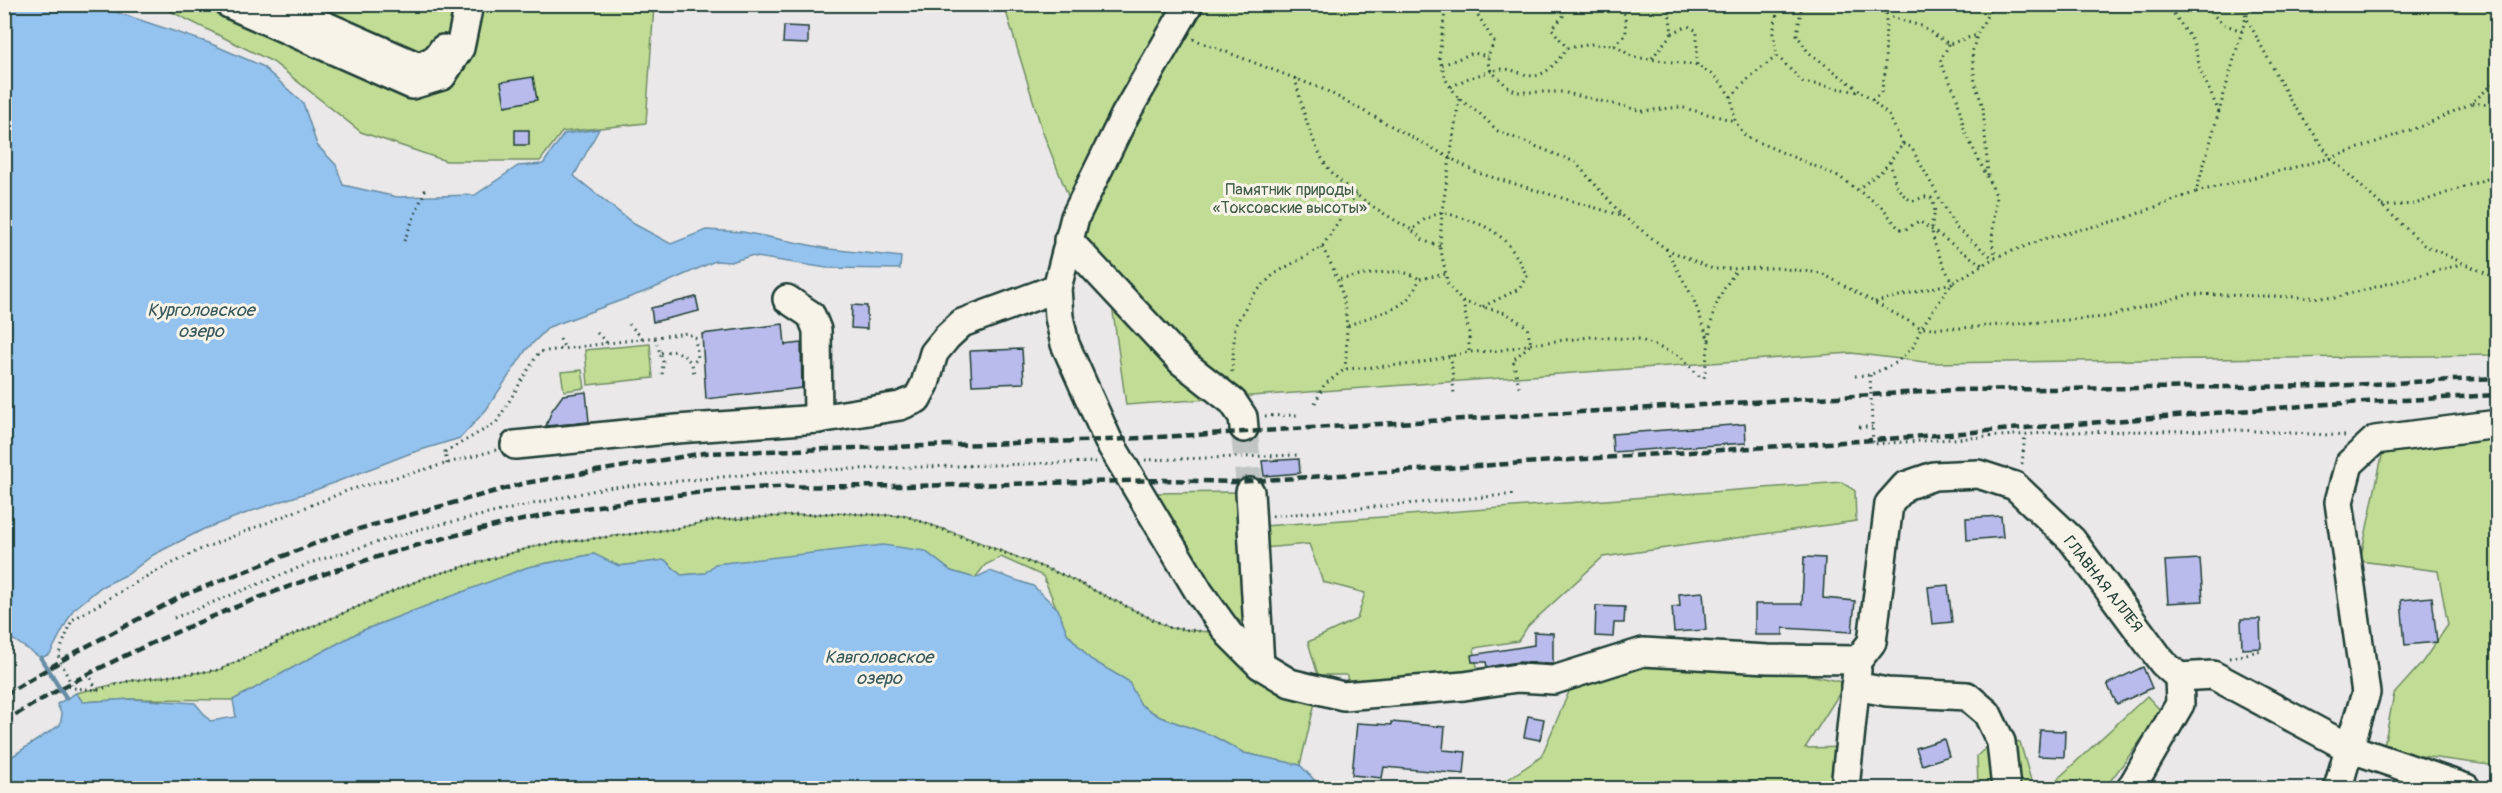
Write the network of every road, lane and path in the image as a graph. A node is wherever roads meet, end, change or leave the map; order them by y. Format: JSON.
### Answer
{"nodes":[{"id":1,"x":230,"y":4,"type":"edge"},
{"id":2,"x":454,"y":4,"type":"edge"},
{"id":3,"x":469,"y":4,"type":"edge"},
{"id":4,"x":1188,"y":4,"type":"edge"},
{"id":5,"x":1446,"y":4,"type":"edge"},
{"id":6,"x":1476,"y":4,"type":"edge"},
{"id":7,"x":1567,"y":4,"type":"edge"},
{"id":8,"x":1619,"y":4,"type":"edge"},
{"id":9,"x":1668,"y":4,"type":"edge"},
{"id":10,"x":1779,"y":4,"type":"edge"},
{"id":11,"x":1802,"y":4,"type":"edge"},
{"id":12,"x":1871,"y":4,"type":"edge"},
{"id":13,"x":1993,"y":4,"type":"edge"},
{"id":14,"x":2167,"y":4,"type":"edge"},
{"id":15,"x":2202,"y":4,"type":"edge"},
{"id":16,"x":2243,"y":4,"type":"edge"},
{"id":17,"x":2253,"y":4,"type":"edge"},
{"id":18,"x":274,"y":11,"type":"edge"},
{"id":19,"x":1886,"y":14,"type":"junction"},
{"id":20,"x":2246,"y":17,"type":"junction"},
{"id":21,"x":2242,"y":31,"type":"junction"},
{"id":22,"x":1174,"y":32,"type":"junction"},
{"id":23,"x":1672,"y":33,"type":"junction"},
{"id":24,"x":1977,"y":35,"type":"junction"},
{"id":25,"x":1949,"y":44,"type":"junction"},
{"id":26,"x":1614,"y":45,"type":"junction"},
{"id":27,"x":1566,"y":48,"type":"junction"},
{"id":28,"x":1488,"y":56,"type":"junction"},
{"id":29,"x":1778,"y":56,"type":"junction"},
{"id":30,"x":1651,"y":59,"type":"junction"},
{"id":31,"x":1441,"y":65,"type":"junction"},
{"id":32,"x":1697,"y":65,"type":"junction"},
{"id":33,"x":1491,"y":71,"type":"junction"},
{"id":34,"x":1295,"y":78,"type":"junction"},
{"id":35,"x":2498,"y":80,"type":"edge"},
{"id":36,"x":1451,"y":87,"type":"junction"},
{"id":37,"x":1864,"y":93,"type":"junction"},
{"id":38,"x":1731,"y":97,"type":"junction"},
{"id":39,"x":1459,"y":99,"type":"junction"},
{"id":40,"x":1872,"y":100,"type":"junction"},
{"id":41,"x":2472,"y":103,"type":"junction"},
{"id":42,"x":2498,"y":106,"type":"edge"},
{"id":43,"x":2219,"y":112,"type":"junction"},
{"id":44,"x":1735,"y":121,"type":"junction"},
{"id":45,"x":1903,"y":144,"type":"junction"},
{"id":46,"x":1451,"y":158,"type":"junction"},
{"id":47,"x":2331,"y":158,"type":"junction"},
{"id":48,"x":1890,"y":161,"type":"junction"},
{"id":49,"x":2498,"y":175,"type":"edge"},
{"id":50,"x":1989,"y":176,"type":"junction"},
{"id":51,"x":426,"y":188,"type":"dead end"},
{"id":52,"x":1858,"y":189,"type":"junction"},
{"id":53,"x":2196,"y":192,"type":"junction"},
{"id":54,"x":1356,"y":194,"type":"junction"},
{"id":55,"x":2382,"y":206,"type":"junction"},
{"id":56,"x":1442,"y":212,"type":"junction"},
{"id":57,"x":1623,"y":216,"type":"junction"},
{"id":58,"x":1932,"y":228,"type":"junction"},
{"id":59,"x":1412,"y":230,"type":"junction"},
{"id":60,"x":1068,"y":240,"type":"junction"},
{"id":61,"x":404,"y":241,"type":"dead end"},
{"id":62,"x":1440,"y":246,"type":"junction"},
{"id":63,"x":1322,"y":247,"type":"junction"},
{"id":64,"x":1666,"y":249,"type":"junction"},
{"id":65,"x":1995,"y":258,"type":"junction"},
{"id":66,"x":2462,"y":264,"type":"junction"},
{"id":67,"x":1982,"y":265,"type":"junction"},
{"id":68,"x":1736,"y":271,"type":"junction"},
{"id":69,"x":1446,"y":274,"type":"junction"},
{"id":70,"x":1340,"y":279,"type":"junction"},
{"id":71,"x":1419,"y":279,"type":"junction"},
{"id":72,"x":2498,"y":279,"type":"edge"},
{"id":73,"x":1952,"y":283,"type":"junction"},
{"id":74,"x":1057,"y":288,"type":"junction"},
{"id":75,"x":787,"y":299,"type":"dead end"},
{"id":76,"x":1463,"y":302,"type":"junction"},
{"id":77,"x":1874,"y":302,"type":"junction"},
{"id":78,"x":1481,"y":307,"type":"junction"},
{"id":79,"x":629,"y":324,"type":"dead end"},
{"id":80,"x":1348,"y":326,"type":"junction"},
{"id":81,"x":1921,"y":328,"type":"junction"},
{"id":82,"x":597,"y":333,"type":"dead end"},
{"id":83,"x":655,"y":338,"type":"junction"},
{"id":84,"x":560,"y":339,"type":"dead end"},
{"id":85,"x":644,"y":340,"type":"junction"},
{"id":86,"x":1709,"y":341,"type":"junction"},
{"id":87,"x":608,"y":344,"type":"junction"},
{"id":88,"x":1531,"y":344,"type":"junction"},
{"id":89,"x":565,"y":349,"type":"junction"},
{"id":90,"x":1468,"y":352,"type":"junction"},
{"id":91,"x":661,"y":353,"type":"junction"},
{"id":92,"x":1451,"y":355,"type":"junction"},
{"id":93,"x":692,"y":364,"type":"junction"},
{"id":94,"x":1345,"y":369,"type":"junction"},
{"id":95,"x":694,"y":374,"type":"dead end"},
{"id":96,"x":1870,"y":375,"type":"junction"},
{"id":97,"x":1855,"y":376,"type":"dead end"},
{"id":98,"x":662,"y":377,"type":"dead end"},
{"id":99,"x":1520,"y":390,"type":"dead end"},
{"id":100,"x":1454,"y":394,"type":"dead end"},
{"id":101,"x":1316,"y":403,"type":"dead end"},
{"id":102,"x":1299,"y":415,"type":"dead end"},
{"id":103,"x":1240,"y":416,"type":"junction"},
{"id":104,"x":818,"y":419,"type":"junction"},
{"id":105,"x":2498,"y":424,"type":"edge"},
{"id":106,"x":1859,"y":427,"type":"dead end"},
{"id":107,"x":1872,"y":427,"type":"junction"},
{"id":108,"x":2025,"y":434,"type":"junction"},
{"id":109,"x":2375,"y":440,"type":"junction"},
{"id":110,"x":515,"y":445,"type":"joint"},
{"id":111,"x":1115,"y":451,"type":"junction"},
{"id":112,"x":1299,"y":455,"type":"dead end"},
{"id":113,"x":447,"y":464,"type":"junction"},
{"id":114,"x":2015,"y":486,"type":"junction"},
{"id":115,"x":1517,"y":494,"type":"dead end"},
{"id":116,"x":1251,"y":505,"type":"joint"},
{"id":117,"x":174,"y":618,"type":"dead end"},
{"id":118,"x":1229,"y":634,"type":"junction"},
{"id":119,"x":2263,"y":650,"type":"dead end"},
{"id":120,"x":1260,"y":665,"type":"junction"},
{"id":121,"x":88,"y":673,"type":"dead end"},
{"id":122,"x":1856,"y":673,"type":"junction"},
{"id":123,"x":2213,"y":675,"type":"junction"},
{"id":124,"x":2179,"y":677,"type":"junction"},
{"id":125,"x":97,"y":690,"type":"junction"},
{"id":126,"x":2349,"y":748,"type":"junction"},
{"id":127,"x":1845,"y":789,"type":"edge"},
{"id":128,"x":2006,"y":789,"type":"edge"},
{"id":129,"x":2131,"y":789,"type":"edge"},
{"id":130,"x":2338,"y":789,"type":"edge"},
{"id":131,"x":2466,"y":789,"type":"edge"}],
"edges":[{"from":1,"to":18,"type":"street"},
{"from":2,"to":18,"type":"street"},
{"from":3,"to":18,"type":"street"},
{"from":4,"to":22,"type":"street"},
{"from":5,"to":31,"type":"path"},
{"from":6,"to":28,"type":"path"},
{"from":7,"to":27,"type":"path"},
{"from":8,"to":26,"type":"path"},
{"from":9,"to":23,"type":"path"},
{"from":10,"to":29,"type":"path"},
{"from":11,"to":37,"type":"path"},
{"from":12,"to":19,"type":"path"},
{"from":13,"to":24,"type":"path"},
{"from":14,"to":43,"type":"path"},
{"from":15,"to":21,"type":"path"},
{"from":16,"to":20,"type":"path"},
{"from":17,"to":20,"type":"path"},
{"from":19,"to":25,"type":"path"},
{"from":19,"to":40,"type":"path"},
{"from":20,"to":21,"type":"path"},
{"from":20,"to":47,"type":"path"},
{"from":21,"to":43,"type":"path"},
{"from":22,"to":34,"type":"path"},
{"from":22,"to":60,"type":"street"},
{"from":23,"to":30,"type":"path"},
{"from":23,"to":32,"type":"path"},
{"from":24,"to":25,"type":"path"},
{"from":24,"to":50,"type":"path"},
{"from":25,"to":50,"type":"path"},
{"from":26,"to":27,"type":"path"},
{"from":26,"to":30,"type":"path"},
{"from":27,"to":33,"type":"path"},
{"from":28,"to":31,"type":"path"},
{"from":28,"to":33,"type":"path"},
{"from":29,"to":37,"type":"path"},
{"from":29,"to":38,"type":"path"},
{"from":30,"to":32,"type":"path"},
{"from":31,"to":36,"type":"path"},
{"from":32,"to":38,"type":"path"},
{"from":33,"to":36,"type":"path"},
{"from":33,"to":44,"type":"path"},
{"from":34,"to":46,"type":"path"},
{"from":34,"to":54,"type":"path"},
{"from":35,"to":41,"type":"path"},
{"from":36,"to":39,"type":"path"},
{"from":37,"to":40,"type":"path"},
{"from":38,"to":44,"type":"path"},
{"from":39,"to":46,"type":"path"},
{"from":39,"to":57,"type":"path"},
{"from":40,"to":45,"type":"path"},
{"from":41,"to":42,"type":"path"},
{"from":41,"to":47,"type":"path"},
{"from":43,"to":53,"type":"path"},
{"from":44,"to":52,"type":"path"},
{"from":45,"to":48,"type":"path"},
{"from":45,"to":65,"type":"path"},
{"from":46,"to":56,"type":"path"},
{"from":46,"to":57,"type":"path"},
{"from":47,"to":53,"type":"path"},
{"from":47,"to":55,"type":"path"},
{"from":48,"to":52,"type":"path"},
{"from":48,"to":58,"type":"path"},
{"from":49,"to":55,"type":"path"},
{"from":50,"to":65,"type":"path"},
{"from":51,"to":61,"type":"path"},
{"from":52,"to":58,"type":"path"},
{"from":53,"to":65,"type":"path"},
{"from":54,"to":59,"type":"path"},
{"from":54,"to":63,"type":"path"},
{"from":55,"to":66,"type":"path"},
{"from":56,"to":59,"type":"path"},
{"from":56,"to":62,"type":"path"},
{"from":56,"to":78,"type":"path"},
{"from":57,"to":64,"type":"path"},
{"from":58,"to":67,"type":"path"},
{"from":58,"to":73,"type":"path"},
{"from":59,"to":62,"type":"path"},
{"from":60,"to":74,"type":"street"},
{"from":60,"to":103,"type":"street"},
{"from":62,"to":69,"type":"path"},
{"from":63,"to":70,"type":"path"},
{"from":63,"to":103,"type":"path"},
{"from":64,"to":68,"type":"path"},
{"from":64,"to":86,"type":"path"},
{"from":65,"to":67,"type":"path"},
{"from":66,"to":72,"type":"path"},
{"from":66,"to":81,"type":"path"},
{"from":67,"to":73,"type":"path"},
{"from":68,"to":77,"type":"path"},
{"from":68,"to":86,"type":"path"},
{"from":69,"to":71,"type":"path"},
{"from":69,"to":76,"type":"path"},
{"from":70,"to":71,"type":"path"},
{"from":70,"to":80,"type":"path"},
{"from":71,"to":80,"type":"path"},
{"from":73,"to":77,"type":"path"},
{"from":73,"to":81,"type":"path"},
{"from":74,"to":104,"type":"street"},
{"from":74,"to":111,"type":"street"},
{"from":75,"to":104,"type":"street"},
{"from":76,"to":78,"type":"path"},
{"from":76,"to":90,"type":"path"},
{"from":77,"to":81,"type":"path"},
{"from":78,"to":88,"type":"path"},
{"from":79,"to":85,"type":"path"},
{"from":80,"to":94,"type":"path"},
{"from":81,"to":96,"type":"path"},
{"from":82,"to":87,"type":"path"},
{"from":83,"to":85,"type":"path"},
{"from":83,"to":91,"type":"path"},
{"from":83,"to":93,"type":"path"},
{"from":84,"to":89,"type":"path"},
{"from":85,"to":87,"type":"path"},
{"from":86,"to":88,"type":"path"},
{"from":87,"to":89,"type":"path"},
{"from":88,"to":90,"type":"path"},
{"from":88,"to":99,"type":"path"},
{"from":89,"to":113,"type":"path"},
{"from":90,"to":92,"type":"path"},
{"from":91,"to":93,"type":"path"},
{"from":91,"to":98,"type":"path"},
{"from":92,"to":94,"type":"path"},
{"from":92,"to":100,"type":"path"},
{"from":93,"to":95,"type":"path"},
{"from":94,"to":101,"type":"path"},
{"from":96,"to":97,"type":"path"},
{"from":96,"to":107,"type":"path"},
{"from":102,"to":103,"type":"path"},
{"from":104,"to":110,"type":"street"},
{"from":105,"to":109,"type":"street"},
{"from":106,"to":107,"type":"path"},
{"from":107,"to":108,"type":"path"},
{"from":108,"to":109,"type":"path"},
{"from":108,"to":114,"type":"path"},
{"from":109,"to":126,"type":"street"},
{"from":110,"to":113,"type":"path"},
{"from":111,"to":112,"type":"path"},
{"from":111,"to":117,"type":"path"},
{"from":111,"to":118,"type":"street"},
{"from":113,"to":125,"type":"path"},
{"from":114,"to":122,"type":"street","name":"ГЛАВНАЯ АЛЛЕЯ"},
{"from":114,"to":124,"type":"street","name":"ГЛАВНАЯ АЛЛЕЯ"},
{"from":115,"to":116,"type":"path"},
{"from":116,"to":120,"type":"street"},
{"from":118,"to":120,"type":"street"},
{"from":118,"to":125,"type":"path"},
{"from":119,"to":123,"type":"path"},
{"from":120,"to":122,"type":"street"},
{"from":121,"to":125,"type":"path"},
{"from":122,"to":127,"type":"street"},
{"from":122,"to":128,"type":"street"},
{"from":123,"to":124,"type":"street"},
{"from":123,"to":126,"type":"street"},
{"from":124,"to":129,"type":"street"},
{"from":126,"to":130,"type":"street"},
{"from":126,"to":131,"type":"street"}]}
